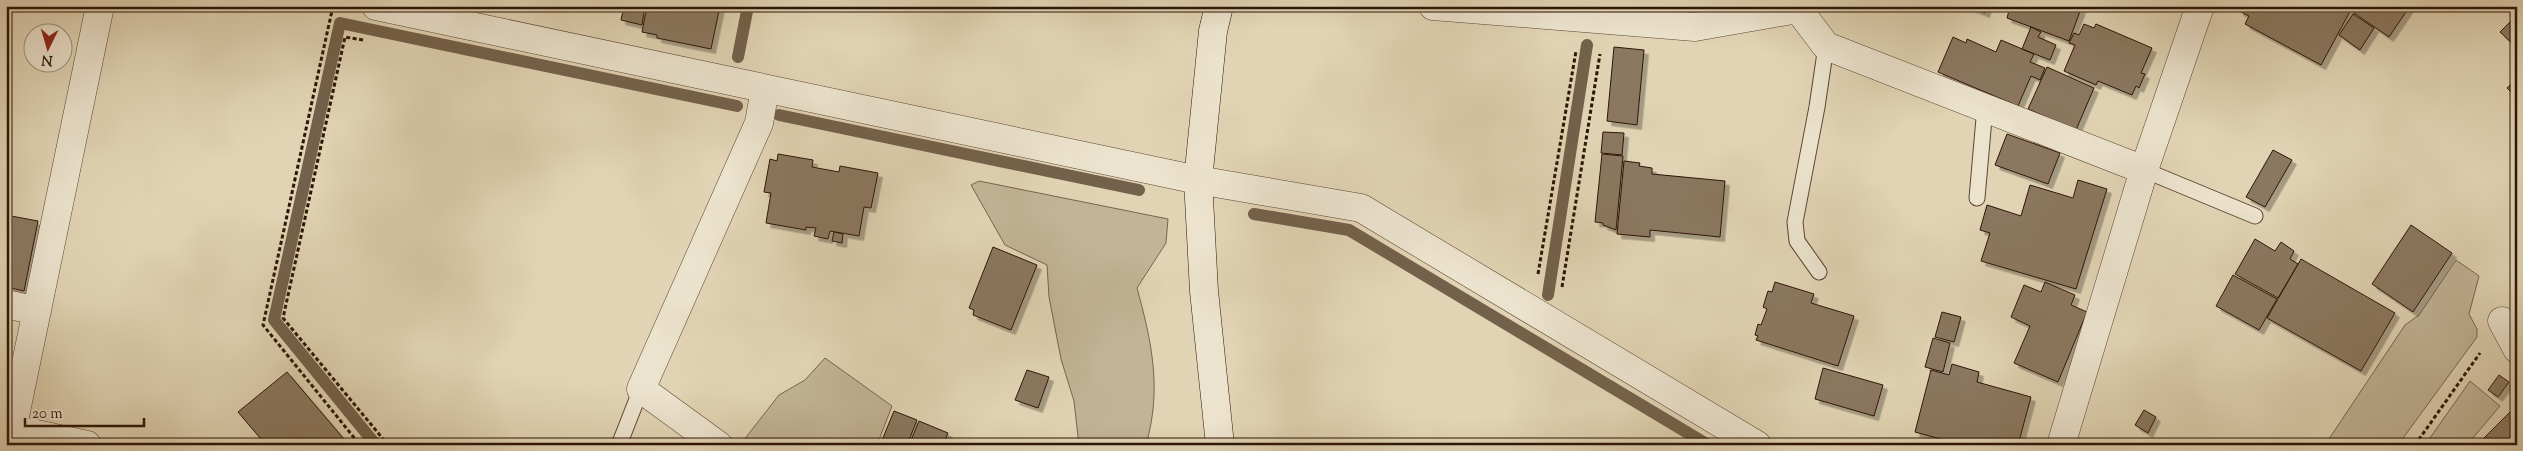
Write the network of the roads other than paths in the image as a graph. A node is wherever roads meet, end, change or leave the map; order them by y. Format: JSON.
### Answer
{"nodes":[{"id":1,"x":100,"y":6,"type":"edge"},
{"id":2,"x":376,"y":6,"type":"edge"},
{"id":3,"x":1219,"y":6,"type":"edge"},
{"id":4,"x":1433,"y":6,"type":"edge"},
{"id":5,"x":2200,"y":6,"type":"edge"},
{"id":6,"x":1796,"y":8,"type":"edge"},
{"id":7,"x":1598,"y":15,"type":"edge"},
{"id":8,"x":1826,"y":46,"type":"junction"},
{"id":9,"x":765,"y":89,"type":"junction"},
{"id":10,"x":1985,"y":107,"type":"junction"},
{"id":11,"x":2144,"y":170,"type":"junction"},
{"id":12,"x":1198,"y":180,"type":"junction"},
{"id":13,"x":1977,"y":198,"type":"dead end"},
{"id":14,"x":2255,"y":216,"type":"dead end"},
{"id":15,"x":1819,"y":272,"type":"dead end"},
{"id":16,"x":6,"y":304,"type":"edge"},
{"id":17,"x":37,"y":311,"type":"junction"},
{"id":18,"x":2502,"y":321,"type":"road end"},
{"id":19,"x":2517,"y":349,"type":"edge"},
{"id":20,"x":641,"y":389,"type":"junction"},
{"id":21,"x":11,"y":437,"type":"edge"},
{"id":22,"x":87,"y":445,"type":"edge"},
{"id":23,"x":619,"y":445,"type":"edge"},
{"id":24,"x":718,"y":445,"type":"edge"},
{"id":25,"x":1220,"y":445,"type":"edge"},
{"id":26,"x":1757,"y":445,"type":"edge"},
{"id":27,"x":2061,"y":445,"type":"edge"}],
"edges":[{"from":1,"to":17,"type":"street"},
{"from":2,"to":9,"type":"street"},
{"from":3,"to":12,"type":"street"},
{"from":4,"to":7,"type":"street"},
{"from":5,"to":11,"type":"street"},
{"from":6,"to":7,"type":"street"},
{"from":6,"to":8,"type":"street"},
{"from":8,"to":10,"type":"street"},
{"from":8,"to":15,"type":"lane"},
{"from":9,"to":12,"type":"street"},
{"from":9,"to":20,"type":"street"},
{"from":10,"to":11,"type":"street"},
{"from":10,"to":13,"type":"lane"},
{"from":11,"to":14,"type":"lane"},
{"from":11,"to":27,"type":"street"},
{"from":12,"to":25,"type":"street"},
{"from":12,"to":26,"type":"street"},
{"from":16,"to":17,"type":"street"},
{"from":17,"to":21,"type":"street"},
{"from":18,"to":19,"type":"street"},
{"from":20,"to":23,"type":"lane"},
{"from":20,"to":24,"type":"street"},
{"from":21,"to":22,"type":"street"}]}
